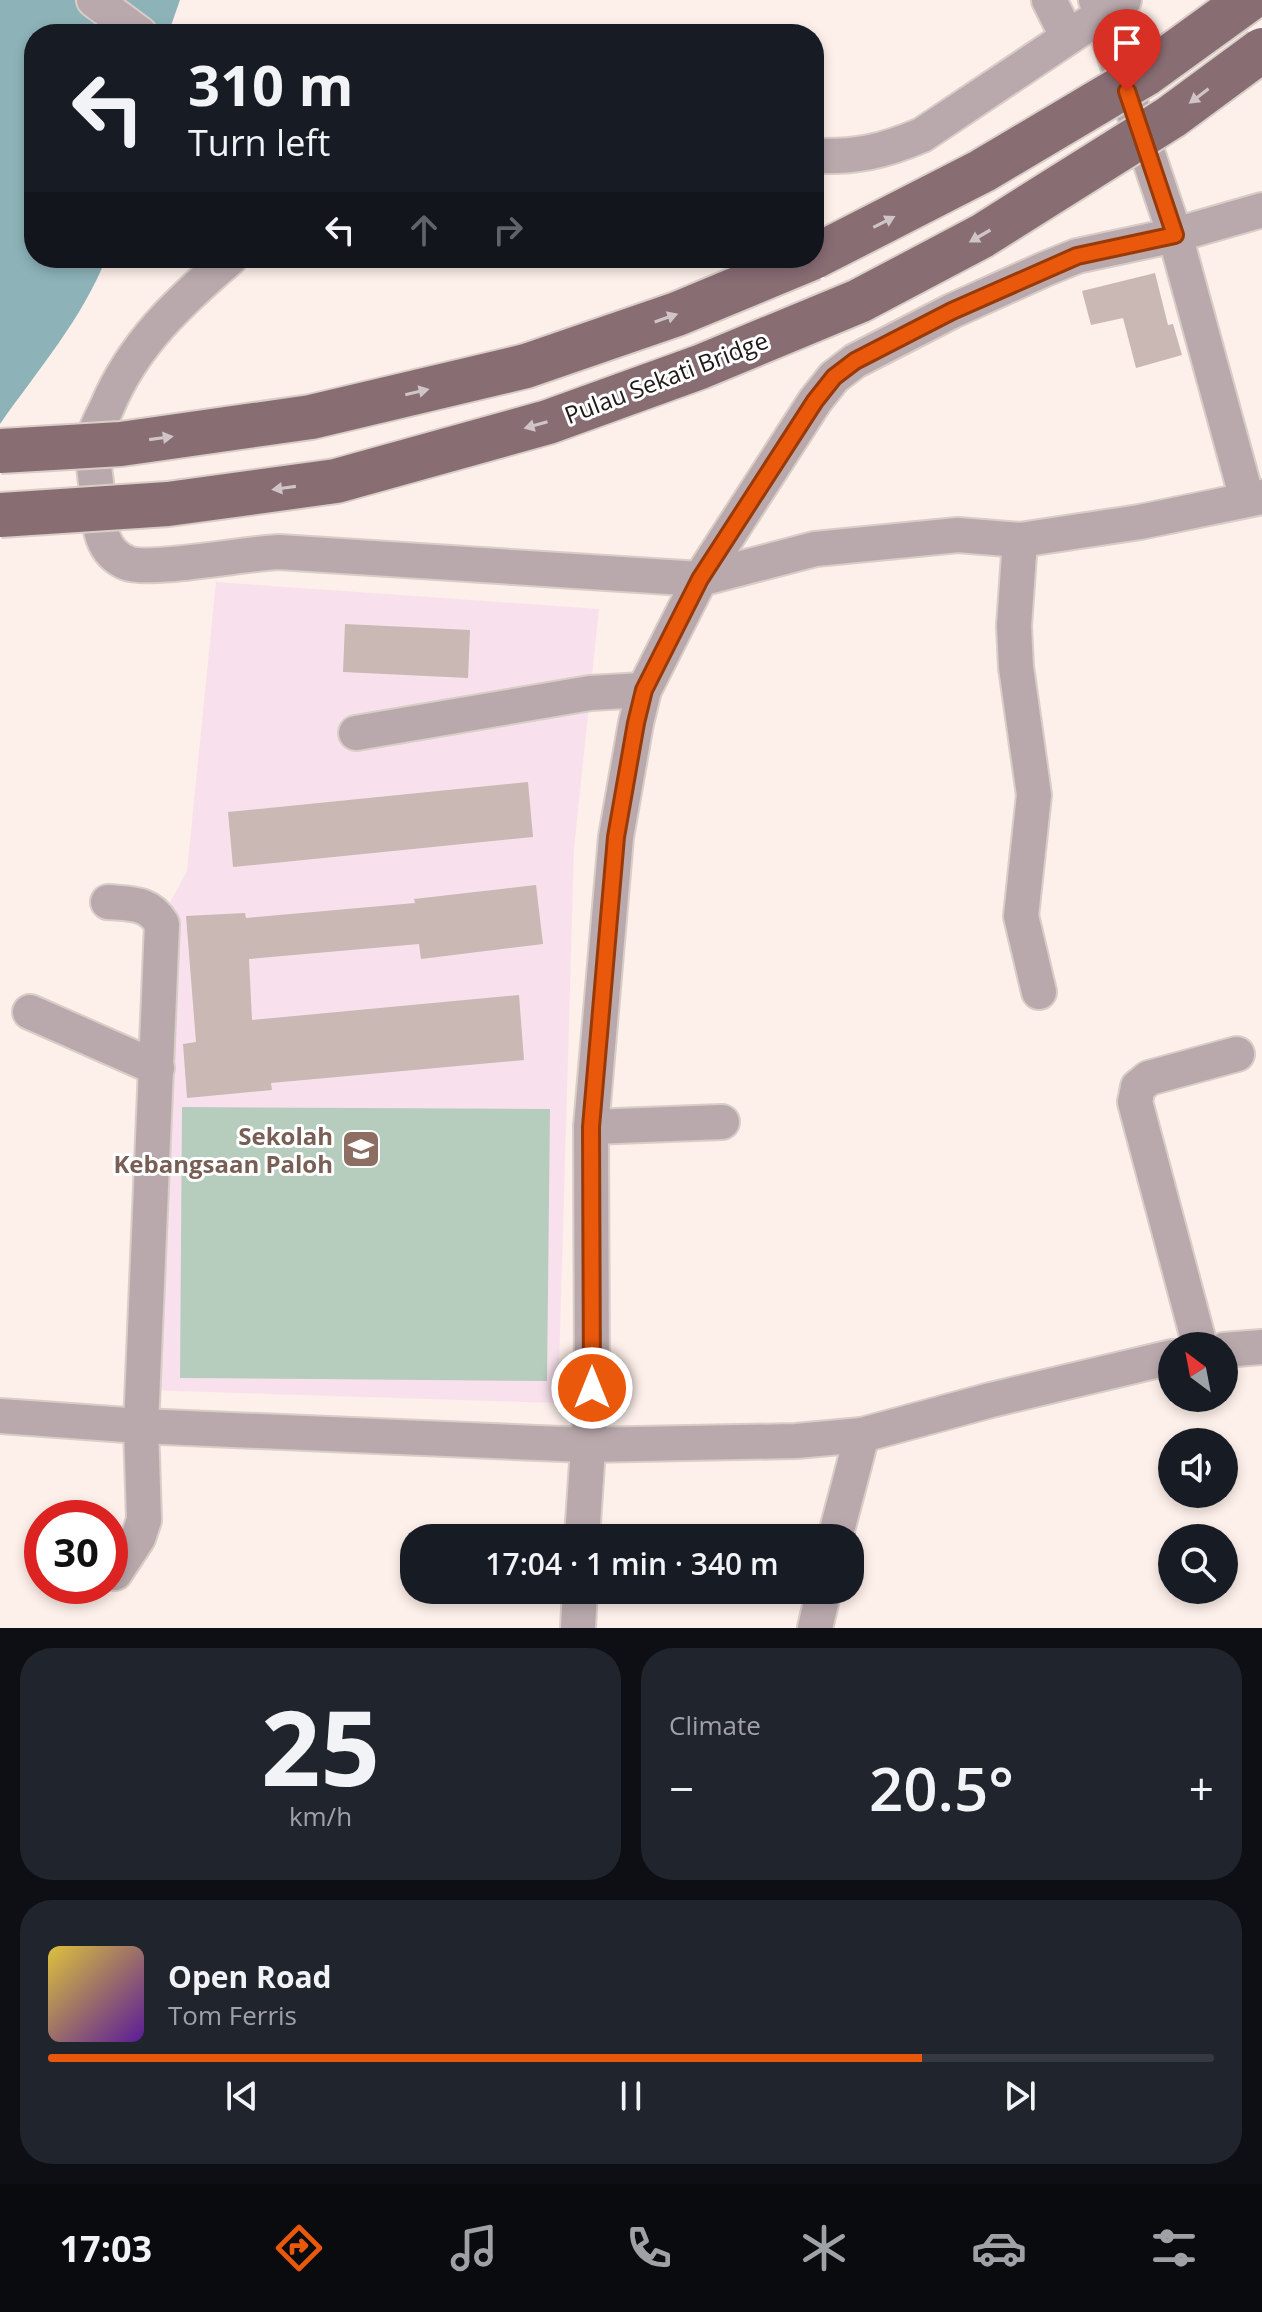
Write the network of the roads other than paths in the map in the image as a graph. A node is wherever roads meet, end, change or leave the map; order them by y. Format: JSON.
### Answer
{"nodes":[{"id":1,"x":94,"y":0,"type":"edge"},
{"id":2,"x":1049,"y":0,"type":"edge"},
{"id":3,"x":1248,"y":0,"type":"edge"},
{"id":4,"x":1107,"y":5,"type":"edge"},
{"id":5,"x":126,"y":24,"type":"edge"},
{"id":6,"x":1067,"y":36,"type":"junction"},
{"id":7,"x":1262,"y":50,"type":"edge"},
{"id":8,"x":824,"y":156,"type":"edge"},
{"id":9,"x":1262,"y":210,"type":"edge"},
{"id":10,"x":1175,"y":235,"type":"junction"},
{"id":11,"x":824,"y":252,"type":"edge"},
{"id":12,"x":218,"y":268,"type":"edge"},
{"id":13,"x":789,"y":268,"type":"edge"},
{"id":14,"x":0,"y":451,"type":"edge"},
{"id":15,"x":1255,"y":498,"type":"edge"},
{"id":16,"x":0,"y":515,"type":"edge"},
{"id":17,"x":1020,"y":540,"type":"junction"},
{"id":18,"x":700,"y":579,"type":"junction"},
{"id":19,"x":644,"y":690,"type":"junction"},
{"id":20,"x":356,"y":733,"type":"dead end"},
{"id":21,"x":108,"y":902,"type":"dead end"},
{"id":22,"x":1039,"y":992,"type":"dead end"},
{"id":23,"x":30,"y":1012,"type":"dead end"},
{"id":24,"x":1237,"y":1054,"type":"dead end"},
{"id":25,"x":157,"y":1068,"type":"junction"},
{"id":26,"x":722,"y":1122,"type":"dead end"},
{"id":27,"x":591,"y":1127,"type":"junction"},
{"id":28,"x":1196,"y":1332,"type":"edge"},
{"id":29,"x":1262,"y":1347,"type":"edge"},
{"id":30,"x":1238,"y":1349,"type":"edge"},
{"id":31,"x":1158,"y":1360,"type":"edge"},
{"id":32,"x":0,"y":1416,"type":"edge"},
{"id":33,"x":141,"y":1426,"type":"junction"},
{"id":34,"x":862,"y":1435,"type":"junction"},
{"id":35,"x":586,"y":1445,"type":"junction"},
{"id":36,"x":583,"y":1524,"type":"edge"},
{"id":37,"x":839,"y":1524,"type":"edge"},
{"id":38,"x":128,"y":1553,"type":"edge"},
{"id":39,"x":579,"y":1604,"type":"edge"},
{"id":40,"x":821,"y":1604,"type":"edge"},
{"id":41,"x":578,"y":1628,"type":"edge"},
{"id":42,"x":815,"y":1628,"type":"edge"}],
"edges":[{"from":1,"to":5,"type":"street"},
{"from":2,"to":6,"type":"street"},
{"from":11,"to":3,"type":"main road","one_way":true,"bridge":true},
{"from":4,"to":6,"type":"street"},
{"from":4,"to":10,"type":"street"},
{"from":6,"to":8,"type":"street"},
{"from":7,"to":16,"type":"main road","name":"Pulau Sekati Bridge","one_way":true,"bridge":true},
{"from":9,"to":10,"type":"street"},
{"from":10,"to":15,"type":"street"},
{"from":10,"to":18,"type":"street"},
{"from":12,"to":18,"type":"street"},
{"from":14,"to":13,"type":"main road","one_way":true,"bridge":true},
{"from":15,"to":17,"type":"street"},
{"from":17,"to":18,"type":"street"},
{"from":17,"to":22,"type":"street"},
{"from":18,"to":19,"type":"street"},
{"from":19,"to":20,"type":"street"},
{"from":19,"to":27,"type":"street"},
{"from":21,"to":25,"type":"street"},
{"from":23,"to":25,"type":"street"},
{"from":24,"to":28,"type":"street"},
{"from":25,"to":33,"type":"street"},
{"from":26,"to":27,"type":"street"},
{"from":27,"to":35,"type":"street"},
{"from":29,"to":30,"type":"street"},
{"from":31,"to":34,"type":"street"},
{"from":32,"to":33,"type":"street"},
{"from":33,"to":35,"type":"street"},
{"from":33,"to":38,"type":"street"},
{"from":34,"to":35,"type":"street"},
{"from":34,"to":37,"type":"street"},
{"from":35,"to":36,"type":"street"},
{"from":39,"to":41,"type":"street"},
{"from":40,"to":42,"type":"street"}]}
